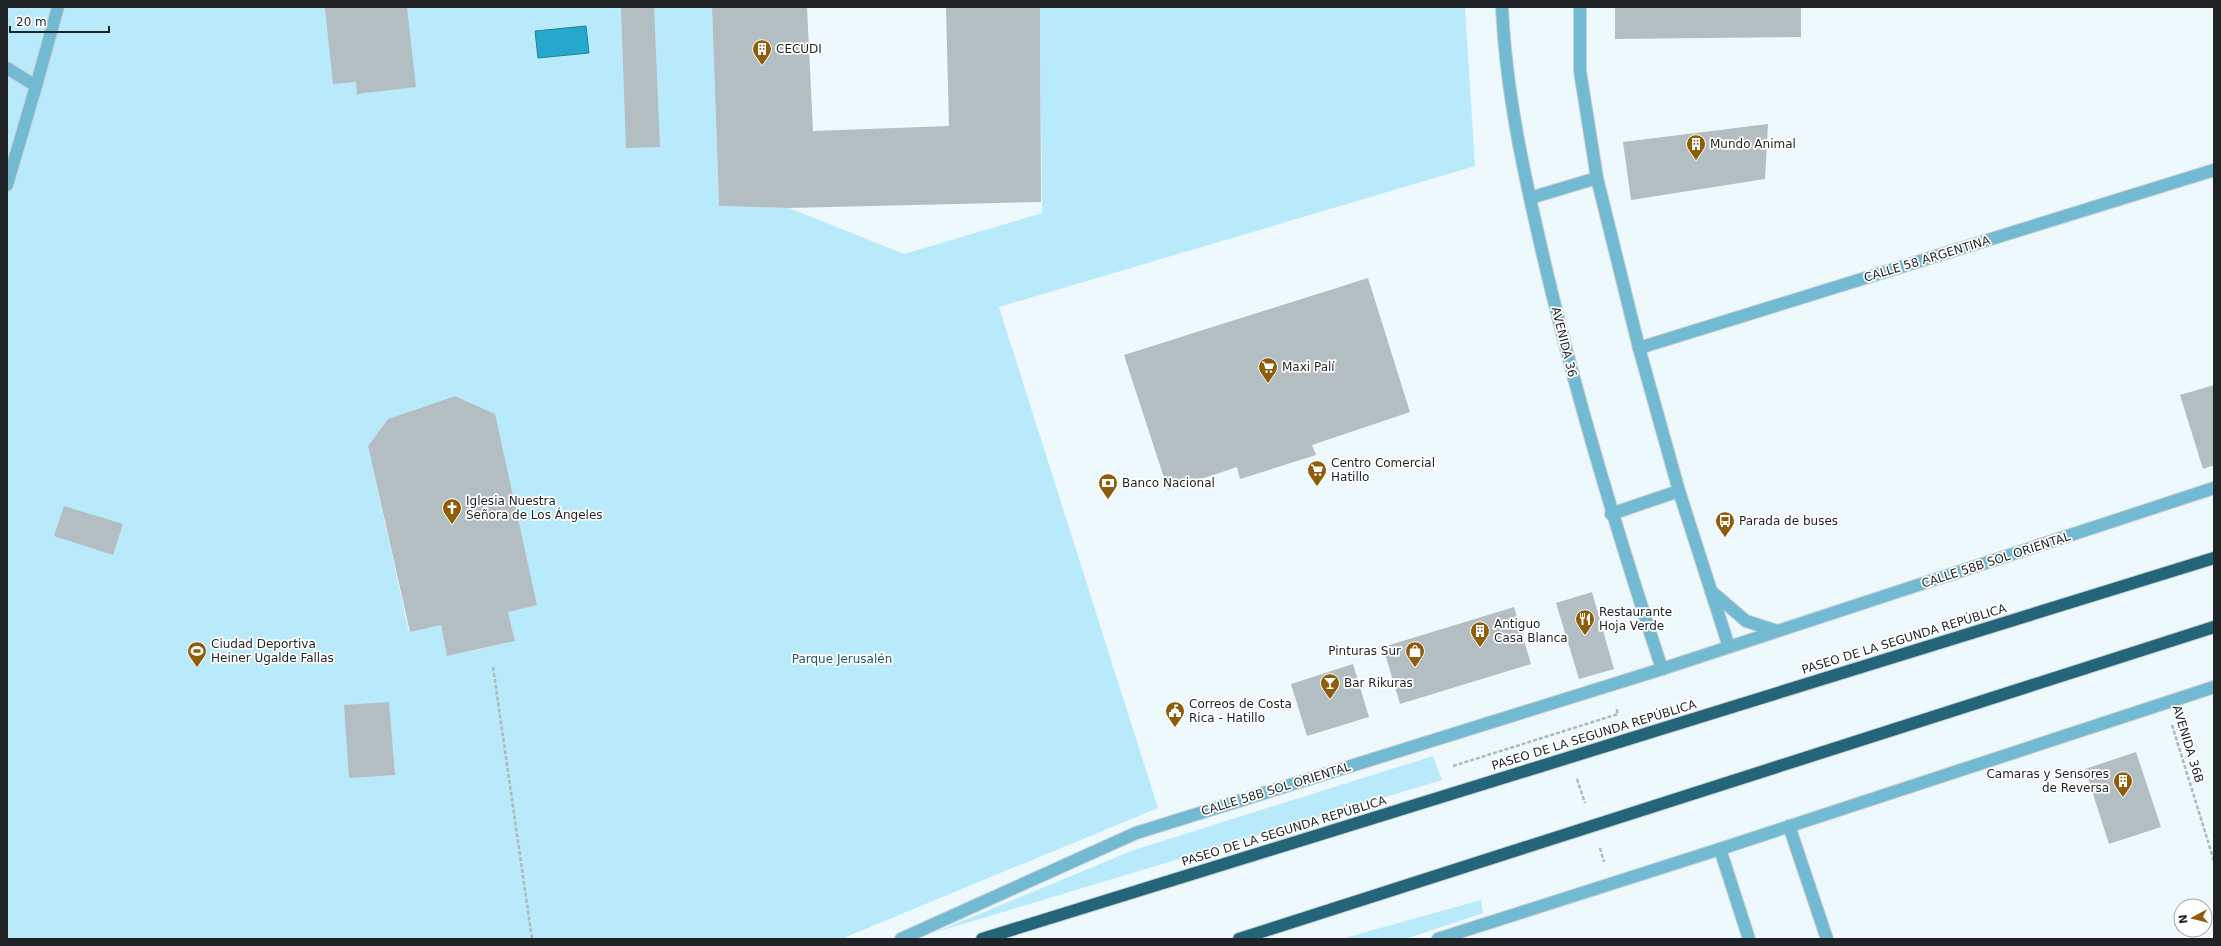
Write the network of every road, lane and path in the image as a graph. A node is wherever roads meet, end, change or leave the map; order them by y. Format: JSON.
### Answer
{"nodes":[{"id":1,"x":58,"y":7,"type":"edge"},
{"id":2,"x":1502,"y":7,"type":"edge"},
{"id":3,"x":1580,"y":7,"type":"edge"},
{"id":4,"x":7,"y":68,"type":"edge"},
{"id":5,"x":36,"y":86,"type":"junction"},
{"id":6,"x":2214,"y":170,"type":"edge"},
{"id":7,"x":1597,"y":178,"type":"junction"},
{"id":8,"x":7,"y":185,"type":"edge"},
{"id":9,"x":1530,"y":198,"type":"junction"},
{"id":10,"x":1639,"y":348,"type":"junction"},
{"id":11,"x":2214,"y":488,"type":"edge"},
{"id":12,"x":1679,"y":491,"type":"junction"},
{"id":13,"x":1611,"y":514,"type":"junction"},
{"id":14,"x":2214,"y":558,"type":"edge"},
{"id":15,"x":1710,"y":591,"type":"junction"},
{"id":16,"x":2214,"y":628,"type":"edge"},
{"id":17,"x":1777,"y":631,"type":"junction"},
{"id":18,"x":1729,"y":647,"type":"junction"},
{"id":19,"x":493,"y":666,"type":"dead end"},
{"id":20,"x":1662,"y":669,"type":"junction"},
{"id":21,"x":1610,"y":686,"type":"junction"},
{"id":22,"x":2214,"y":687,"type":"edge"},
{"id":23,"x":2165,"y":702,"type":"junction"},
{"id":24,"x":1561,"y":732,"type":"junction"},
{"id":25,"x":1563,"y":739,"type":"dead end"},
{"id":26,"x":1453,"y":766,"type":"dead end"},
{"id":27,"x":1576,"y":776,"type":"dead end"},
{"id":28,"x":1586,"y":806,"type":"dead end"},
{"id":29,"x":1789,"y":826,"type":"junction"},
{"id":30,"x":1598,"y":842,"type":"dead end"},
{"id":31,"x":1720,"y":849,"type":"junction"},
{"id":32,"x":2214,"y":861,"type":"edge"},
{"id":33,"x":1605,"y":864,"type":"dead end"},
{"id":34,"x":532,"y":939,"type":"edge"},
{"id":35,"x":901,"y":939,"type":"edge"},
{"id":36,"x":982,"y":939,"type":"edge"},
{"id":37,"x":1239,"y":939,"type":"edge"},
{"id":38,"x":1438,"y":939,"type":"edge"},
{"id":39,"x":1748,"y":939,"type":"edge"},
{"id":40,"x":1827,"y":939,"type":"edge"}],
"edges":[{"from":1,"to":5,"type":"street"},
{"from":2,"to":9,"type":"street","name":"AVENIDA 36"},
{"from":3,"to":7,"type":"street"},
{"from":4,"to":5,"type":"street"},
{"from":5,"to":8,"type":"street"},
{"from":6,"to":10,"type":"street","name":"CALLE 58 ARGENTINA"},
{"from":7,"to":9,"type":"street"},
{"from":7,"to":10,"type":"street"},
{"from":9,"to":13,"type":"street","name":"AVENIDA 36"},
{"from":10,"to":12,"type":"street"},
{"from":11,"to":17,"type":"street","name":"CALLE 58B SOL ORIENTAL"},
{"from":12,"to":13,"type":"street"},
{"from":12,"to":15,"type":"street"},
{"from":13,"to":20,"type":"street","name":"AVENIDA 36"},
{"from":14,"to":36,"type":"highway","name":"PASEO DE LA SEGUNDA REPÚBLICA"},
{"from":15,"to":17,"type":"street"},
{"from":15,"to":18,"type":"street"},
{"from":16,"to":37,"type":"highway"},
{"from":17,"to":18,"type":"street"},
{"from":18,"to":20,"type":"street"},
{"from":19,"to":34,"type":"path"},
{"from":20,"to":21,"type":"street","name":"CALLE 58B SOL ORIENTAL"},
{"from":21,"to":24,"type":"path"},
{"from":21,"to":35,"type":"street","name":"CALLE 58B SOL ORIENTAL"},
{"from":22,"to":23,"type":"street"},
{"from":23,"to":29,"type":"street"},
{"from":23,"to":32,"type":"path","name":"AVENIDA 36B"},
{"from":24,"to":25,"type":"path"},
{"from":24,"to":26,"type":"path"},
{"from":27,"to":28,"type":"path"},
{"from":29,"to":31,"type":"street"},
{"from":29,"to":40,"type":"street"},
{"from":30,"to":33,"type":"path"},
{"from":31,"to":38,"type":"street"},
{"from":31,"to":39,"type":"street"}]}
